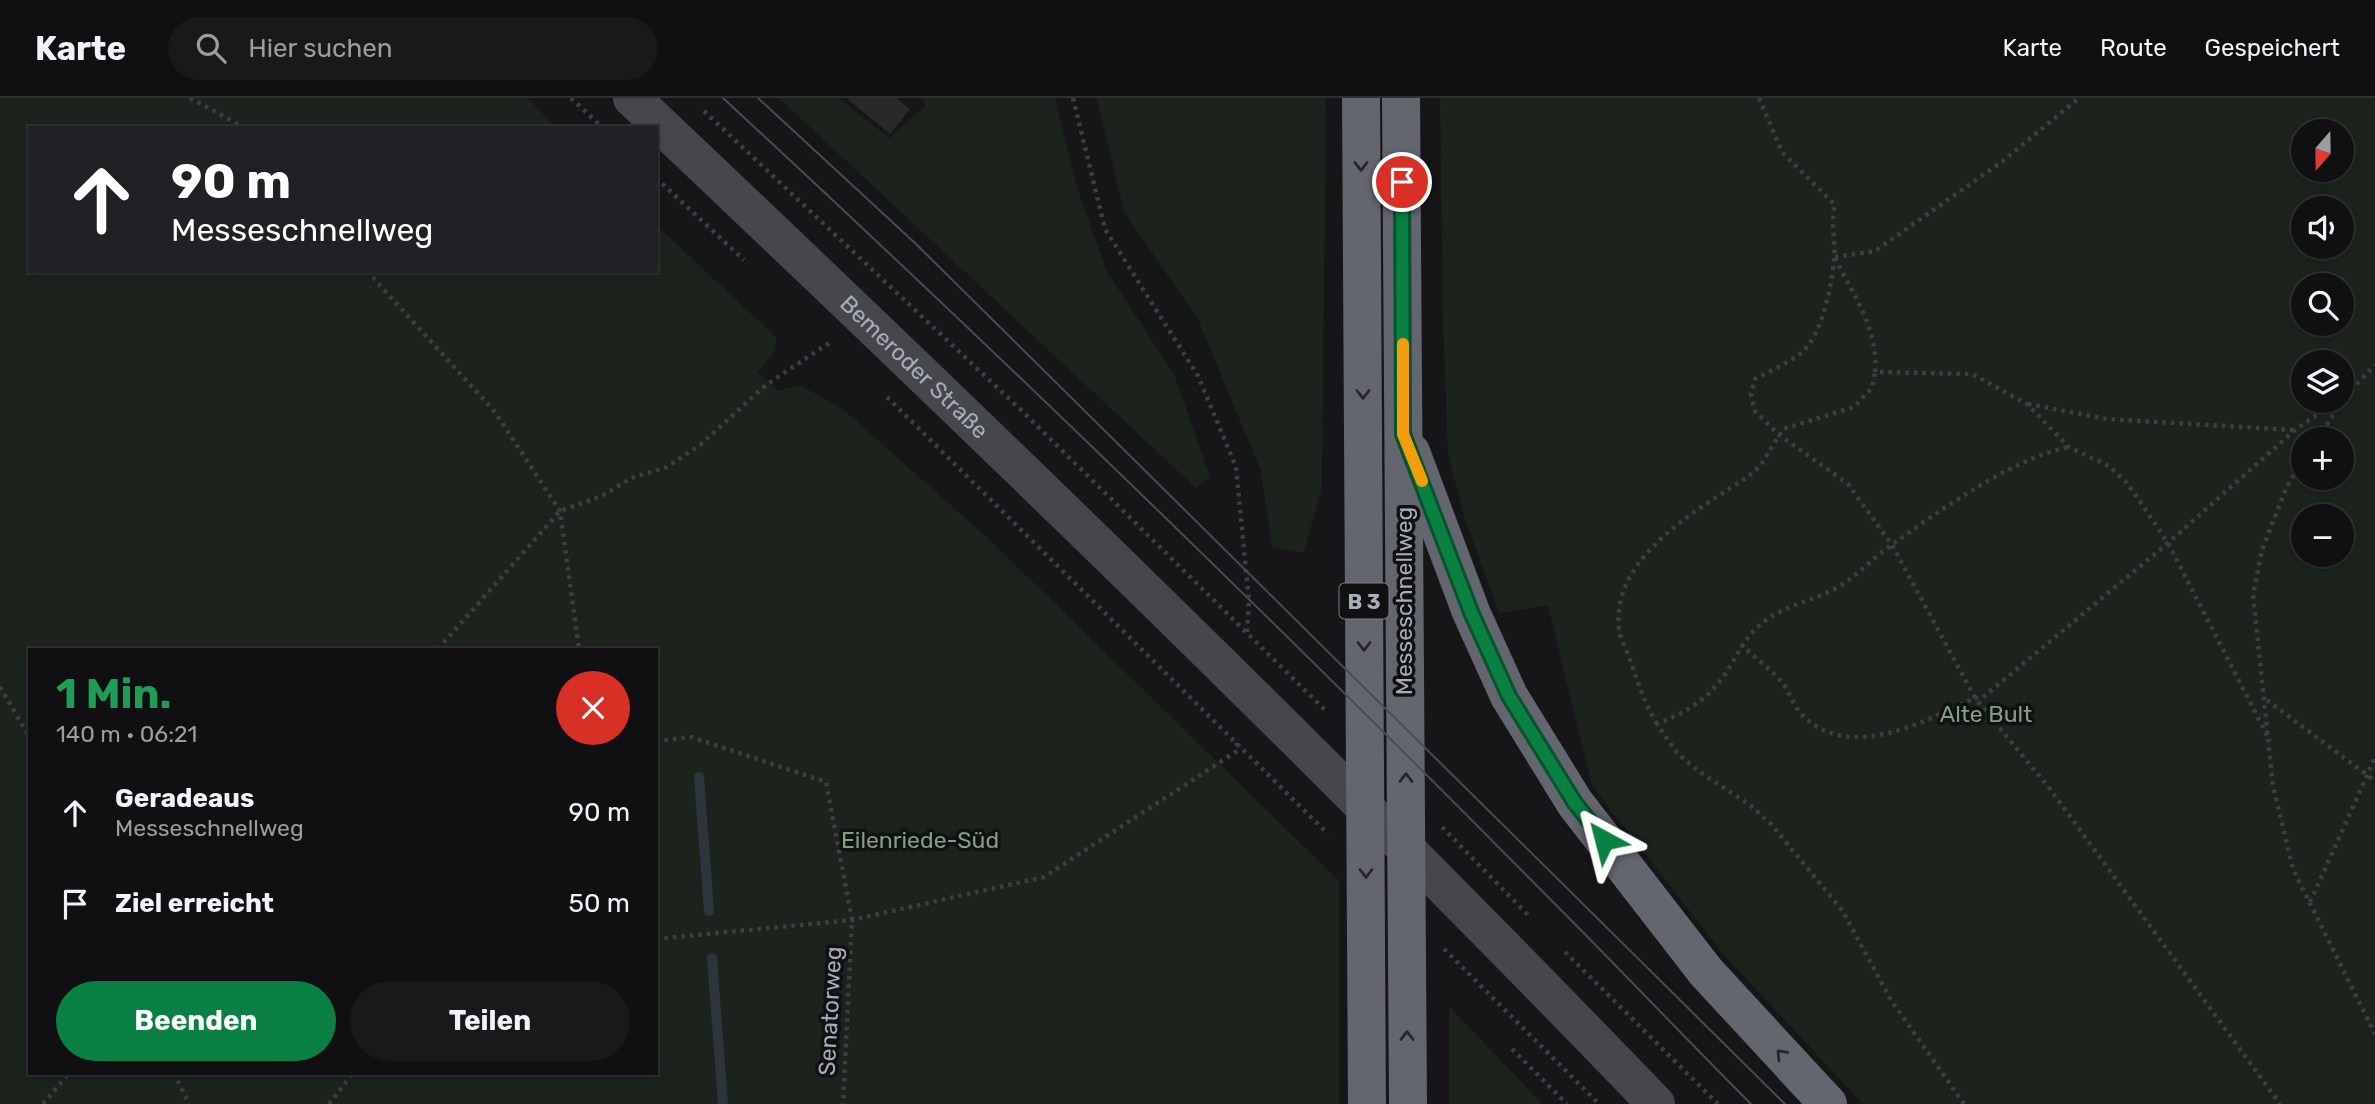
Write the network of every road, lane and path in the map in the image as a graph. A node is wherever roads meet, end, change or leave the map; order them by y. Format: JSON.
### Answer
{"nodes":[{"id":1,"x":190,"y":98,"type":"edge"},
{"id":2,"x":571,"y":98,"type":"edge"},
{"id":3,"x":632,"y":98,"type":"edge"},
{"id":4,"x":1361,"y":98,"type":"edge"},
{"id":5,"x":1401,"y":98,"type":"edge"},
{"id":6,"x":1759,"y":98,"type":"edge"},
{"id":7,"x":2079,"y":98,"type":"edge"},
{"id":8,"x":701,"y":107,"type":"dead end"},
{"id":9,"x":241,"y":126,"type":"edge"},
{"id":10,"x":601,"y":126,"type":"edge"},
{"id":11,"x":658,"y":180,"type":"edge"},
{"id":12,"x":1835,"y":257,"type":"junction"},
{"id":13,"x":754,"y":269,"type":"dead end"},
{"id":14,"x":369,"y":273,"type":"edge"},
{"id":15,"x":822,"y":332,"type":"dead end"},
{"id":16,"x":817,"y":351,"type":"dead end"},
{"id":17,"x":841,"y":351,"type":"dead end"},
{"id":18,"x":2375,"y":365,"type":"edge"},
{"id":19,"x":1875,"y":372,"type":"junction"},
{"id":20,"x":2354,"y":387,"type":"edge"},
{"id":21,"x":880,"y":390,"type":"dead end"},
{"id":22,"x":2027,"y":404,"type":"junction"},
{"id":23,"x":2319,"y":413,"type":"edge"},
{"id":24,"x":2299,"y":427,"type":"edge"},
{"id":25,"x":2291,"y":430,"type":"edge"},
{"id":26,"x":1403,"y":434,"type":"junction"},
{"id":27,"x":1778,"y":434,"type":"junction"},
{"id":28,"x":2291,"y":434,"type":"edge"},
{"id":29,"x":2069,"y":447,"type":"junction"},
{"id":30,"x":2291,"y":480,"type":"edge"},
{"id":31,"x":560,"y":511,"type":"junction"},
{"id":32,"x":2168,"y":543,"type":"junction"},
{"id":33,"x":1892,"y":545,"type":"junction"},
{"id":34,"x":1194,"y":580,"type":"dead end"},
{"id":35,"x":1741,"y":644,"type":"junction"},
{"id":36,"x":439,"y":648,"type":"edge"},
{"id":37,"x":579,"y":648,"type":"edge"},
{"id":38,"x":0,"y":687,"type":"edge"},
{"id":39,"x":1975,"y":698,"type":"junction"},
{"id":40,"x":1193,"y":699,"type":"dead end"},
{"id":41,"x":2266,"y":700,"type":"junction"},
{"id":42,"x":1657,"y":724,"type":"junction"},
{"id":43,"x":28,"y":735,"type":"edge"},
{"id":44,"x":658,"y":741,"type":"edge"},
{"id":45,"x":2270,"y":741,"type":"junction"},
{"id":46,"x":2375,"y":758,"type":"edge"},
{"id":47,"x":2366,"y":773,"type":"junction"},
{"id":48,"x":2375,"y":781,"type":"edge"},
{"id":49,"x":2309,"y":902,"type":"junction"},
{"id":50,"x":852,"y":920,"type":"junction"},
{"id":51,"x":658,"y":939,"type":"edge"},
{"id":52,"x":1557,"y":944,"type":"dead end"},
{"id":53,"x":2375,"y":1034,"type":"edge"},
{"id":54,"x":1513,"y":1049,"type":"dead end"},
{"id":55,"x":1558,"y":1063,"type":"dead end"},
{"id":56,"x":67,"y":1075,"type":"edge"},
{"id":57,"x":175,"y":1075,"type":"edge"},
{"id":58,"x":351,"y":1075,"type":"edge"},
{"id":59,"x":43,"y":1104,"type":"edge"},
{"id":60,"x":188,"y":1104,"type":"edge"},
{"id":61,"x":329,"y":1104,"type":"edge"},
{"id":62,"x":843,"y":1104,"type":"edge"},
{"id":63,"x":1367,"y":1104,"type":"edge"},
{"id":64,"x":1408,"y":1104,"type":"edge"},
{"id":65,"x":1567,"y":1104,"type":"edge"},
{"id":66,"x":1599,"y":1104,"type":"edge"},
{"id":67,"x":1656,"y":1104,"type":"edge"},
{"id":68,"x":1718,"y":1104,"type":"edge"},
{"id":69,"x":1828,"y":1104,"type":"edge"},
{"id":70,"x":1964,"y":1104,"type":"edge"},
{"id":71,"x":2280,"y":1104,"type":"edge"}],
"edges":[{"from":1,"to":9,"type":"path"},
{"from":2,"to":10,"type":"path"},
{"from":3,"to":67,"type":"main road","name":"Bemeroder Straße"},
{"from":4,"to":63,"type":"highway","name":"Messeschnellweg","number":"B 3","one_way":true},
{"from":5,"to":26,"type":"highway","name":"Messeschnellweg","number":"B 3"},
{"from":6,"to":12,"type":"path"},
{"from":7,"to":12,"type":"path"},
{"from":8,"to":34,"type":"path"},
{"from":11,"to":13,"type":"path"},
{"from":12,"to":19,"type":"path"},
{"from":12,"to":27,"type":"path"},
{"from":14,"to":31,"type":"path"},
{"from":15,"to":17,"type":"path"},
{"from":16,"to":31,"type":"path"},
{"from":18,"to":20,"type":"path"},
{"from":19,"to":22,"type":"path"},
{"from":19,"to":27,"type":"path"},
{"from":21,"to":40,"type":"path"},
{"from":22,"to":25,"type":"path"},
{"from":22,"to":29,"type":"path"},
{"from":23,"to":24,"type":"path"},
{"from":64,"to":26,"type":"highway","name":"Messeschnellweg","number":"B 3","one_way":true},
{"from":69,"to":26,"type":"highway","one_way":true},
{"from":27,"to":33,"type":"path"},
{"from":27,"to":42,"type":"path"},
{"from":28,"to":32,"type":"path"},
{"from":29,"to":32,"type":"path"},
{"from":29,"to":33,"type":"path"},
{"from":30,"to":41,"type":"path"},
{"from":31,"to":36,"type":"path"},
{"from":31,"to":37,"type":"path"},
{"from":32,"to":39,"type":"path"},
{"from":32,"to":45,"type":"path"},
{"from":33,"to":35,"type":"path"},
{"from":33,"to":39,"type":"path"},
{"from":35,"to":39,"type":"path"},
{"from":35,"to":42,"type":"path"},
{"from":38,"to":43,"type":"path"},
{"from":39,"to":71,"type":"path"},
{"from":41,"to":45,"type":"path"},
{"from":41,"to":47,"type":"path"},
{"from":42,"to":70,"type":"path"},
{"from":44,"to":50,"type":"path","name":"Senatorweg"},
{"from":45,"to":49,"type":"path"},
{"from":46,"to":47,"type":"path"},
{"from":47,"to":48,"type":"path"},
{"from":47,"to":49,"type":"path"},
{"from":49,"to":53,"type":"path"},
{"from":50,"to":51,"type":"path"},
{"from":50,"to":62,"type":"path","name":"Senatorweg"},
{"from":52,"to":68,"type":"path"},
{"from":54,"to":65,"type":"path"},
{"from":55,"to":66,"type":"path"},
{"from":56,"to":59,"type":"path"},
{"from":57,"to":60,"type":"path"},
{"from":58,"to":61,"type":"path"}]}
